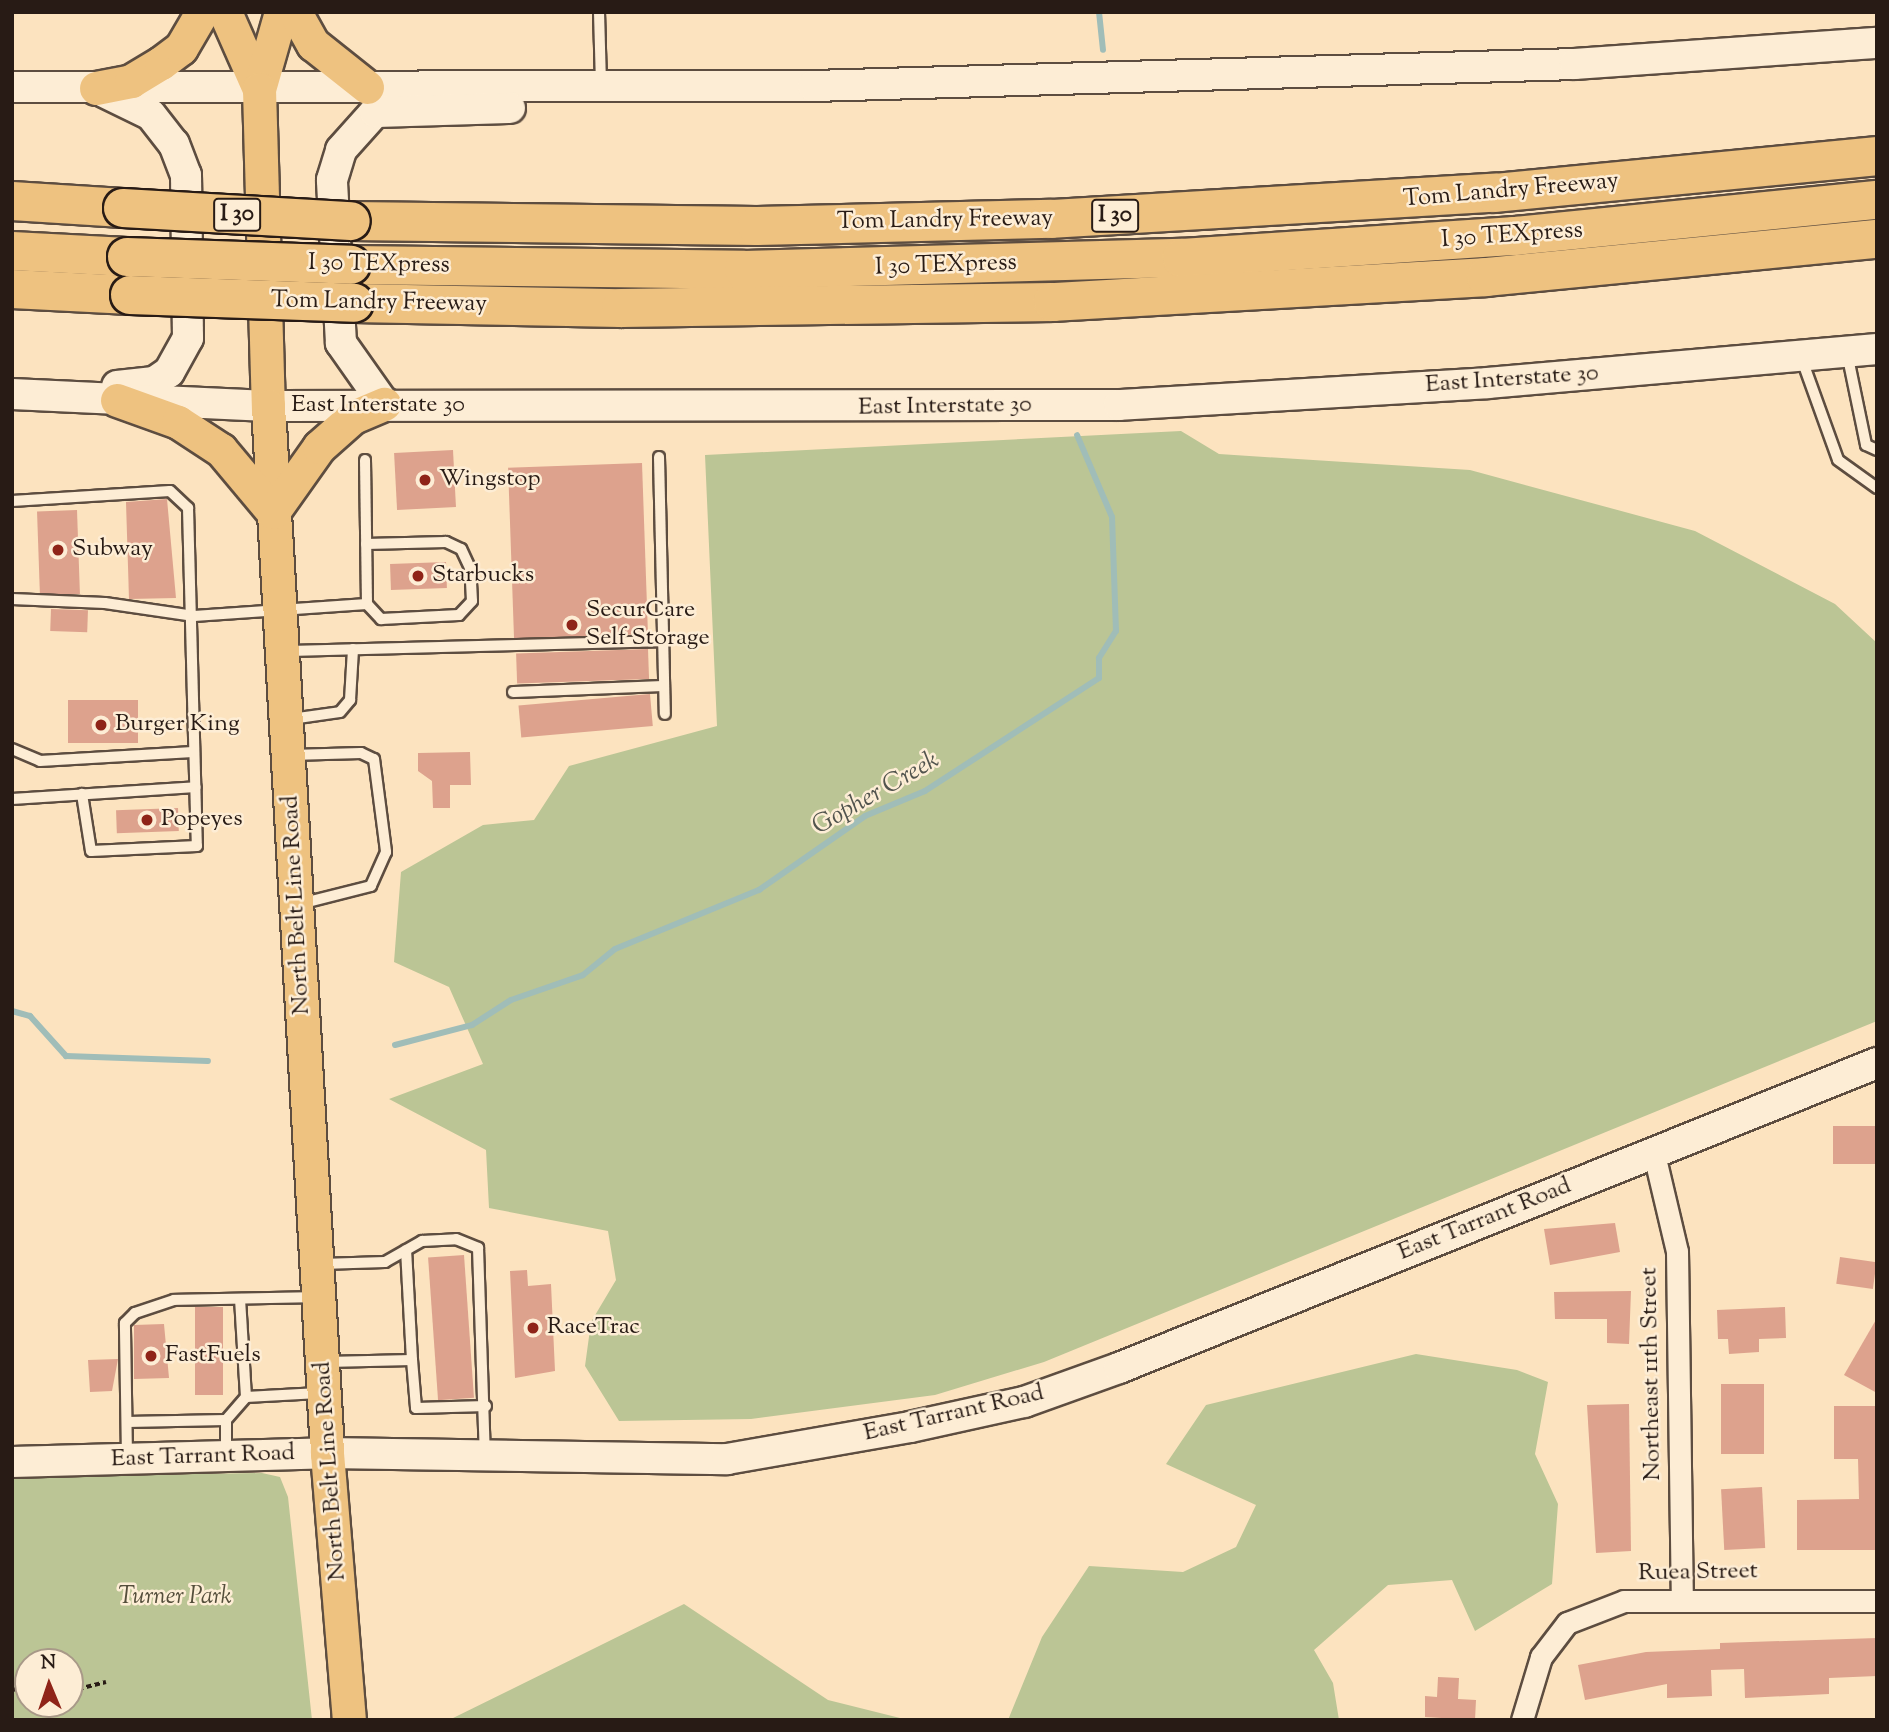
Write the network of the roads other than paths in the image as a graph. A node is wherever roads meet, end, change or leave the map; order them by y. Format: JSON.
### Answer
{"nodes":[{"id":1,"x":202,"y":12,"type":"edge"},
{"id":2,"x":225,"y":12,"type":"edge"},
{"id":3,"x":281,"y":12,"type":"edge"},
{"id":4,"x":295,"y":12,"type":"edge"},
{"id":5,"x":599,"y":12,"type":"edge"},
{"id":6,"x":1877,"y":43,"type":"edge"},
{"id":7,"x":12,"y":87,"type":"edge"},
{"id":8,"x":367,"y":87,"type":"junction"},
{"id":9,"x":96,"y":88,"type":"junction"},
{"id":10,"x":601,"y":88,"type":"junction"},
{"id":11,"x":259,"y":89,"type":"junction"},
{"id":12,"x":542,"y":89,"type":"junction"},
{"id":13,"x":1877,"y":156,"type":"edge"},
{"id":14,"x":1877,"y":200,"type":"edge"},
{"id":15,"x":12,"y":201,"type":"edge"},
{"id":16,"x":1877,"y":239,"type":"edge"},
{"id":17,"x":12,"y":251,"type":"edge"},
{"id":18,"x":12,"y":289,"type":"edge"},
{"id":19,"x":1877,"y":349,"type":"edge"},
{"id":20,"x":1847,"y":352,"type":"junction"},
{"id":21,"x":1801,"y":358,"type":"junction"},
{"id":22,"x":12,"y":394,"type":"edge"},
{"id":23,"x":117,"y":400,"type":"junction"},
{"id":24,"x":384,"y":404,"type":"junction"},
{"id":25,"x":268,"y":406,"type":"junction"},
{"id":26,"x":1877,"y":450,"type":"edge"},
{"id":27,"x":659,"y":457,"type":"dead end"},
{"id":28,"x":365,"y":460,"type":"dead end"},
{"id":29,"x":1877,"y":488,"type":"edge"},
{"id":30,"x":12,"y":501,"type":"edge"},
{"id":31,"x":273,"y":512,"type":"junction"},
{"id":32,"x":366,"y":544,"type":"junction"},
{"id":33,"x":12,"y":599,"type":"edge"},
{"id":34,"x":367,"y":604,"type":"junction"},
{"id":35,"x":280,"y":612,"type":"junction"},
{"id":36,"x":194,"y":617,"type":"junction"},
{"id":37,"x":663,"y":640,"type":"junction"},
{"id":38,"x":353,"y":649,"type":"junction"},
{"id":39,"x":282,"y":652,"type":"junction"},
{"id":40,"x":664,"y":686,"type":"junction"},
{"id":41,"x":513,"y":692,"type":"dead end"},
{"id":42,"x":665,"y":715,"type":"dead end"},
{"id":43,"x":286,"y":719,"type":"junction"},
{"id":44,"x":12,"y":749,"type":"edge"},
{"id":45,"x":193,"y":752,"type":"junction"},
{"id":46,"x":289,"y":755,"type":"junction"},
{"id":47,"x":196,"y":787,"type":"junction"},
{"id":48,"x":82,"y":794,"type":"junction"},
{"id":49,"x":12,"y":799,"type":"edge"},
{"id":50,"x":297,"y":905,"type":"junction"},
{"id":51,"x":1877,"y":1063,"type":"edge"},
{"id":52,"x":1654,"y":1154,"type":"junction"},
{"id":53,"x":406,"y":1250,"type":"junction"},
{"id":54,"x":319,"y":1280,"type":"junction"},
{"id":55,"x":240,"y":1299,"type":"junction"},
{"id":56,"x":412,"y":1360,"type":"junction"},
{"id":57,"x":325,"y":1377,"type":"junction"},
{"id":58,"x":246,"y":1397,"type":"junction"},
{"id":59,"x":486,"y":1406,"type":"junction"},
{"id":60,"x":226,"y":1420,"type":"junction"},
{"id":61,"x":127,"y":1422,"type":"junction"},
{"id":62,"x":327,"y":1454,"type":"junction"},
{"id":63,"x":226,"y":1457,"type":"junction"},
{"id":64,"x":485,"y":1458,"type":"junction"},
{"id":65,"x":128,"y":1460,"type":"junction"},
{"id":66,"x":12,"y":1462,"type":"edge"},
{"id":67,"x":1682,"y":1597,"type":"junction"},
{"id":68,"x":1877,"y":1601,"type":"edge"},
{"id":69,"x":349,"y":1720,"type":"edge"},
{"id":70,"x":1522,"y":1720,"type":"edge"}],
"edges":[{"from":1,"to":9,"type":"main road"},
{"from":2,"to":11,"type":"main road","name":"North Belt Line Road"},
{"from":3,"to":11,"type":"main road","name":"North Belt Line Road"},
{"from":4,"to":8,"type":"main road"},
{"from":5,"to":10,"type":"lane"},
{"from":6,"to":10,"type":"main road"},
{"from":7,"to":9,"type":"main road"},
{"from":8,"to":11,"type":"main road"},
{"from":8,"to":12,"type":"main road"},
{"from":9,"to":11,"type":"main road"},
{"from":9,"to":22,"type":"main road"},
{"from":10,"to":12,"type":"main road"},
{"from":11,"to":25,"type":"main road","name":"North Belt Line Road"},
{"from":12,"to":24,"type":"main road"},
{"from":13,"to":15,"type":"highway","name":"Tom Landry Freeway","number":"I 30","bridge":true},
{"from":14,"to":17,"type":"highway","name":"I 30 TEXpress","bridge":true},
{"from":16,"to":18,"type":"highway","name":"Tom Landry Freeway","bridge":true},
{"from":19,"to":20,"type":"main road","name":"East Interstate 30"},
{"from":20,"to":21,"type":"main road","name":"East Interstate 30"},
{"from":20,"to":26,"type":"lane"},
{"from":21,"to":24,"type":"main road","name":"East Interstate 30"},
{"from":21,"to":29,"type":"lane"},
{"from":22,"to":23,"type":"main road","name":"East Interstate 30"},
{"from":23,"to":25,"type":"main road","name":"East Interstate 30"},
{"from":23,"to":31,"type":"main road"},
{"from":24,"to":25,"type":"main road","name":"East Interstate 30"},
{"from":24,"to":31,"type":"main road"},
{"from":25,"to":31,"type":"main road","name":"North Belt Line Road"},
{"from":27,"to":37,"type":"lane"},
{"from":28,"to":32,"type":"lane"},
{"from":30,"to":36,"type":"lane"},
{"from":31,"to":35,"type":"main road","name":"North Belt Line Road"},
{"from":32,"to":34,"type":"lane"},
{"from":32,"to":34,"type":"lane"},
{"from":33,"to":36,"type":"lane"},
{"from":34,"to":35,"type":"lane"},
{"from":35,"to":36,"type":"lane"},
{"from":35,"to":39,"type":"main road","name":"North Belt Line Road"},
{"from":36,"to":45,"type":"lane"},
{"from":37,"to":38,"type":"lane"},
{"from":37,"to":40,"type":"lane"},
{"from":38,"to":39,"type":"lane"},
{"from":38,"to":43,"type":"lane"},
{"from":39,"to":43,"type":"main road","name":"North Belt Line Road"},
{"from":40,"to":41,"type":"lane"},
{"from":40,"to":42,"type":"lane"},
{"from":43,"to":46,"type":"main road","name":"North Belt Line Road"},
{"from":44,"to":45,"type":"lane"},
{"from":45,"to":47,"type":"lane"},
{"from":46,"to":50,"type":"main road","name":"North Belt Line Road"},
{"from":46,"to":50,"type":"lane"},
{"from":47,"to":48,"type":"lane"},
{"from":47,"to":48,"type":"lane"},
{"from":48,"to":49,"type":"lane"},
{"from":50,"to":54,"type":"main road","name":"North Belt Line Road"},
{"from":51,"to":52,"type":"main road","name":"East Tarrant Road"},
{"from":52,"to":64,"type":"main road","name":"East Tarrant Road"},
{"from":52,"to":67,"type":"street","name":"Northeast 11th Street"},
{"from":53,"to":54,"type":"lane"},
{"from":53,"to":56,"type":"lane"},
{"from":53,"to":59,"type":"lane"},
{"from":54,"to":55,"type":"lane"},
{"from":54,"to":57,"type":"main road","name":"North Belt Line Road"},
{"from":55,"to":58,"type":"lane"},
{"from":55,"to":61,"type":"lane"},
{"from":56,"to":57,"type":"lane"},
{"from":56,"to":59,"type":"lane"},
{"from":57,"to":58,"type":"lane"},
{"from":57,"to":62,"type":"main road","name":"North Belt Line Road"},
{"from":58,"to":60,"type":"lane"},
{"from":59,"to":64,"type":"lane"},
{"from":60,"to":61,"type":"lane"},
{"from":60,"to":63,"type":"lane"},
{"from":61,"to":65,"type":"lane"},
{"from":62,"to":63,"type":"main road","name":"East Tarrant Road"},
{"from":62,"to":64,"type":"main road","name":"East Tarrant Road"},
{"from":62,"to":69,"type":"main road","name":"North Belt Line Road"},
{"from":63,"to":65,"type":"main road","name":"East Tarrant Road"},
{"from":65,"to":66,"type":"main road","name":"East Tarrant Road"},
{"from":67,"to":68,"type":"street","name":"Ruea Street"},
{"from":67,"to":70,"type":"street","name":"Ruea Street"}]}
